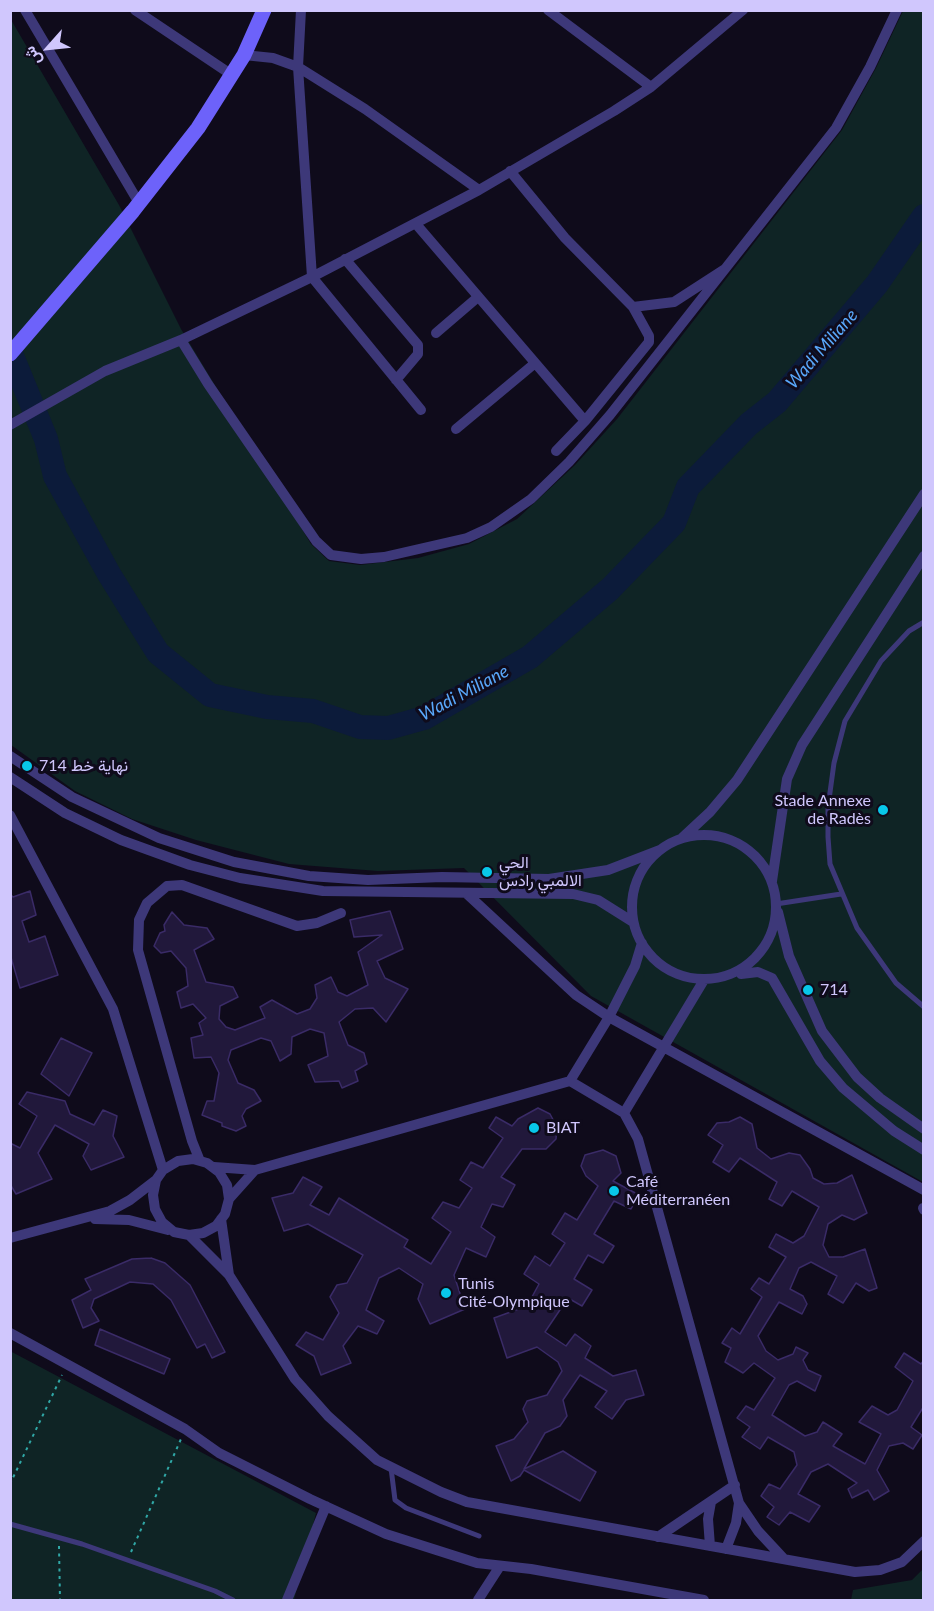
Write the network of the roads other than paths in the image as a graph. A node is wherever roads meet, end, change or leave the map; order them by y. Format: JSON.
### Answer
{"nodes":[{"id":1,"x":25,"y":10,"type":"edge"},
{"id":2,"x":135,"y":10,"type":"edge"},
{"id":3,"x":264,"y":10,"type":"edge"},
{"id":4,"x":301,"y":10,"type":"edge"},
{"id":5,"x":548,"y":10,"type":"edge"},
{"id":6,"x":743,"y":10,"type":"edge"},
{"id":7,"x":897,"y":10,"type":"edge"},
{"id":8,"x":244,"y":55,"type":"junction"},
{"id":9,"x":298,"y":67,"type":"junction"},
{"id":10,"x":232,"y":75,"type":"junction"},
{"id":11,"x":651,"y":87,"type":"junction"},
{"id":12,"x":510,"y":171,"type":"junction"},
{"id":13,"x":479,"y":190,"type":"junction"},
{"id":14,"x":136,"y":207,"type":"junction"},
{"id":15,"x":416,"y":224,"type":"junction"},
{"id":16,"x":345,"y":259,"type":"junction"},
{"id":17,"x":728,"y":268,"type":"junction"},
{"id":18,"x":312,"y":276,"type":"junction"},
{"id":19,"x":478,"y":297,"type":"junction"},
{"id":20,"x":633,"y":307,"type":"junction"},
{"id":21,"x":436,"y":333,"type":"dead end"},
{"id":22,"x":181,"y":340,"type":"junction"},
{"id":23,"x":10,"y":354,"type":"edge"},
{"id":24,"x":534,"y":364,"type":"junction"},
{"id":25,"x":396,"y":380,"type":"junction"},
{"id":26,"x":421,"y":410,"type":"dead end"},
{"id":27,"x":585,"y":421,"type":"junction"},
{"id":28,"x":10,"y":425,"type":"edge"},
{"id":29,"x":456,"y":429,"type":"dead end"},
{"id":30,"x":556,"y":451,"type":"dead end"},
{"id":31,"x":924,"y":494,"type":"edge"},
{"id":32,"x":924,"y":556,"type":"edge"},
{"id":33,"x":924,"y":622,"type":"edge"},
{"id":34,"x":10,"y":756,"type":"edge"},
{"id":35,"x":10,"y":777,"type":"edge"},
{"id":36,"x":10,"y":814,"type":"edge"},
{"id":37,"x":682,"y":838,"type":"junction"},
{"id":38,"x":660,"y":850,"type":"junction"},
{"id":39,"x":771,"y":881,"type":"junction"},
{"id":40,"x":466,"y":893,"type":"junction"},
{"id":41,"x":841,"y":894,"type":"junction"},
{"id":42,"x":776,"y":905,"type":"junction"},
{"id":43,"x":340,"y":913,"type":"dead end"},
{"id":44,"x":633,"y":922,"type":"junction"},
{"id":45,"x":642,"y":943,"type":"junction"},
{"id":46,"x":729,"y":976,"type":"junction"},
{"id":47,"x":704,"y":980,"type":"junction"},
{"id":48,"x":924,"y":1007,"type":"edge"},
{"id":49,"x":609,"y":1017,"type":"junction"},
{"id":50,"x":663,"y":1048,"type":"junction"},
{"id":51,"x":570,"y":1081,"type":"junction"},
{"id":52,"x":624,"y":1113,"type":"junction"},
{"id":53,"x":924,"y":1129,"type":"edge"},
{"id":54,"x":924,"y":1150,"type":"edge"},
{"id":55,"x":200,"y":1161,"type":"junction"},
{"id":56,"x":214,"y":1167,"type":"junction"},
{"id":57,"x":163,"y":1170,"type":"junction"},
{"id":58,"x":255,"y":1170,"type":"junction"},
{"id":59,"x":156,"y":1180,"type":"junction"},
{"id":60,"x":924,"y":1190,"type":"edge"},
{"id":61,"x":229,"y":1199,"type":"junction"},
{"id":62,"x":83,"y":1219,"type":"junction"},
{"id":63,"x":221,"y":1219,"type":"junction"},
{"id":64,"x":174,"y":1232,"type":"junction"},
{"id":65,"x":189,"y":1235,"type":"junction"},
{"id":66,"x":10,"y":1238,"type":"edge"},
{"id":67,"x":229,"y":1275,"type":"junction"},
{"id":68,"x":10,"y":1333,"type":"edge"},
{"id":69,"x":391,"y":1467,"type":"junction"},
{"id":70,"x":735,"y":1485,"type":"junction"},
{"id":71,"x":711,"y":1502,"type":"junction"},
{"id":72,"x":739,"y":1503,"type":"junction"},
{"id":73,"x":326,"y":1506,"type":"junction"},
{"id":74,"x":10,"y":1524,"type":"edge"},
{"id":75,"x":480,"y":1536,"type":"dead end"},
{"id":76,"x":658,"y":1537,"type":"junction"},
{"id":77,"x":924,"y":1541,"type":"edge"},
{"id":78,"x":710,"y":1546,"type":"junction"},
{"id":79,"x":726,"y":1549,"type":"junction"},
{"id":80,"x":784,"y":1560,"type":"junction"},
{"id":81,"x":500,"y":1566,"type":"junction"},
{"id":82,"x":233,"y":1600,"type":"edge"},
{"id":83,"x":287,"y":1600,"type":"edge"},
{"id":84,"x":478,"y":1600,"type":"edge"},
{"id":85,"x":704,"y":1600,"type":"edge"}],
"edges":[{"from":1,"to":14,"type":"street"},
{"from":2,"to":10,"type":"street"},
{"from":3,"to":8,"type":"main road"},
{"from":4,"to":9,"type":"street"},
{"from":5,"to":11,"type":"street"},
{"from":6,"to":11,"type":"street"},
{"from":7,"to":17,"type":"street"},
{"from":8,"to":9,"type":"street"},
{"from":8,"to":10,"type":"main road"},
{"from":9,"to":13,"type":"street"},
{"from":9,"to":18,"type":"street"},
{"from":10,"to":14,"type":"main road"},
{"from":11,"to":12,"type":"street"},
{"from":12,"to":13,"type":"street"},
{"from":12,"to":20,"type":"street"},
{"from":13,"to":15,"type":"street"},
{"from":14,"to":23,"type":"main road"},
{"from":15,"to":16,"type":"street"},
{"from":15,"to":19,"type":"street"},
{"from":16,"to":18,"type":"street"},
{"from":16,"to":25,"type":"street"},
{"from":17,"to":20,"type":"street"},
{"from":17,"to":22,"type":"street"},
{"from":18,"to":22,"type":"street"},
{"from":18,"to":25,"type":"street"},
{"from":19,"to":21,"type":"street"},
{"from":19,"to":24,"type":"street"},
{"from":20,"to":27,"type":"street"},
{"from":22,"to":28,"type":"street"},
{"from":24,"to":27,"type":"street"},
{"from":24,"to":29,"type":"street"},
{"from":25,"to":26,"type":"street"},
{"from":27,"to":30,"type":"street"},
{"from":31,"to":37,"type":"street"},
{"from":32,"to":39,"type":"street"},
{"from":33,"to":41,"type":"lane"},
{"from":34,"to":38,"type":"street"},
{"from":35,"to":40,"type":"street"},
{"from":36,"to":57,"type":"street"},
{"from":37,"to":38,"type":"street"},
{"from":37,"to":39,"type":"street"},
{"from":38,"to":44,"type":"street"},
{"from":39,"to":42,"type":"street"},
{"from":40,"to":44,"type":"street"},
{"from":40,"to":49,"type":"street"},
{"from":41,"to":42,"type":"lane"},
{"from":41,"to":48,"type":"lane"},
{"from":42,"to":46,"type":"street"},
{"from":42,"to":53,"type":"street"},
{"from":43,"to":55,"type":"street"},
{"from":44,"to":45,"type":"street"},
{"from":45,"to":47,"type":"street"},
{"from":45,"to":49,"type":"street"},
{"from":46,"to":47,"type":"street"},
{"from":46,"to":54,"type":"street"},
{"from":47,"to":50,"type":"street"},
{"from":49,"to":50,"type":"street"},
{"from":49,"to":51,"type":"street"},
{"from":50,"to":52,"type":"street"},
{"from":50,"to":60,"type":"street"},
{"from":51,"to":52,"type":"street"},
{"from":51,"to":58,"type":"street"},
{"from":52,"to":70,"type":"street"},
{"from":55,"to":56,"type":"street"},
{"from":55,"to":57,"type":"street"},
{"from":56,"to":58,"type":"street"},
{"from":56,"to":61,"type":"street"},
{"from":57,"to":59,"type":"street"},
{"from":58,"to":61,"type":"street"},
{"from":59,"to":62,"type":"street"},
{"from":59,"to":64,"type":"street"},
{"from":61,"to":63,"type":"street"},
{"from":62,"to":64,"type":"street"},
{"from":62,"to":66,"type":"street"},
{"from":63,"to":65,"type":"street"},
{"from":63,"to":67,"type":"street"},
{"from":64,"to":65,"type":"street"},
{"from":65,"to":67,"type":"street"},
{"from":67,"to":69,"type":"street"},
{"from":68,"to":73,"type":"street"},
{"from":69,"to":75,"type":"lane"},
{"from":69,"to":76,"type":"street"},
{"from":70,"to":71,"type":"street"},
{"from":70,"to":72,"type":"street"},
{"from":71,"to":76,"type":"street"},
{"from":71,"to":78,"type":"street"},
{"from":72,"to":79,"type":"street"},
{"from":72,"to":80,"type":"street"},
{"from":73,"to":81,"type":"street"},
{"from":73,"to":83,"type":"street"},
{"from":74,"to":82,"type":"lane"},
{"from":76,"to":78,"type":"street"},
{"from":77,"to":80,"type":"street"},
{"from":78,"to":79,"type":"street"},
{"from":79,"to":80,"type":"street"},
{"from":81,"to":84,"type":"street"},
{"from":81,"to":85,"type":"street"}]}
